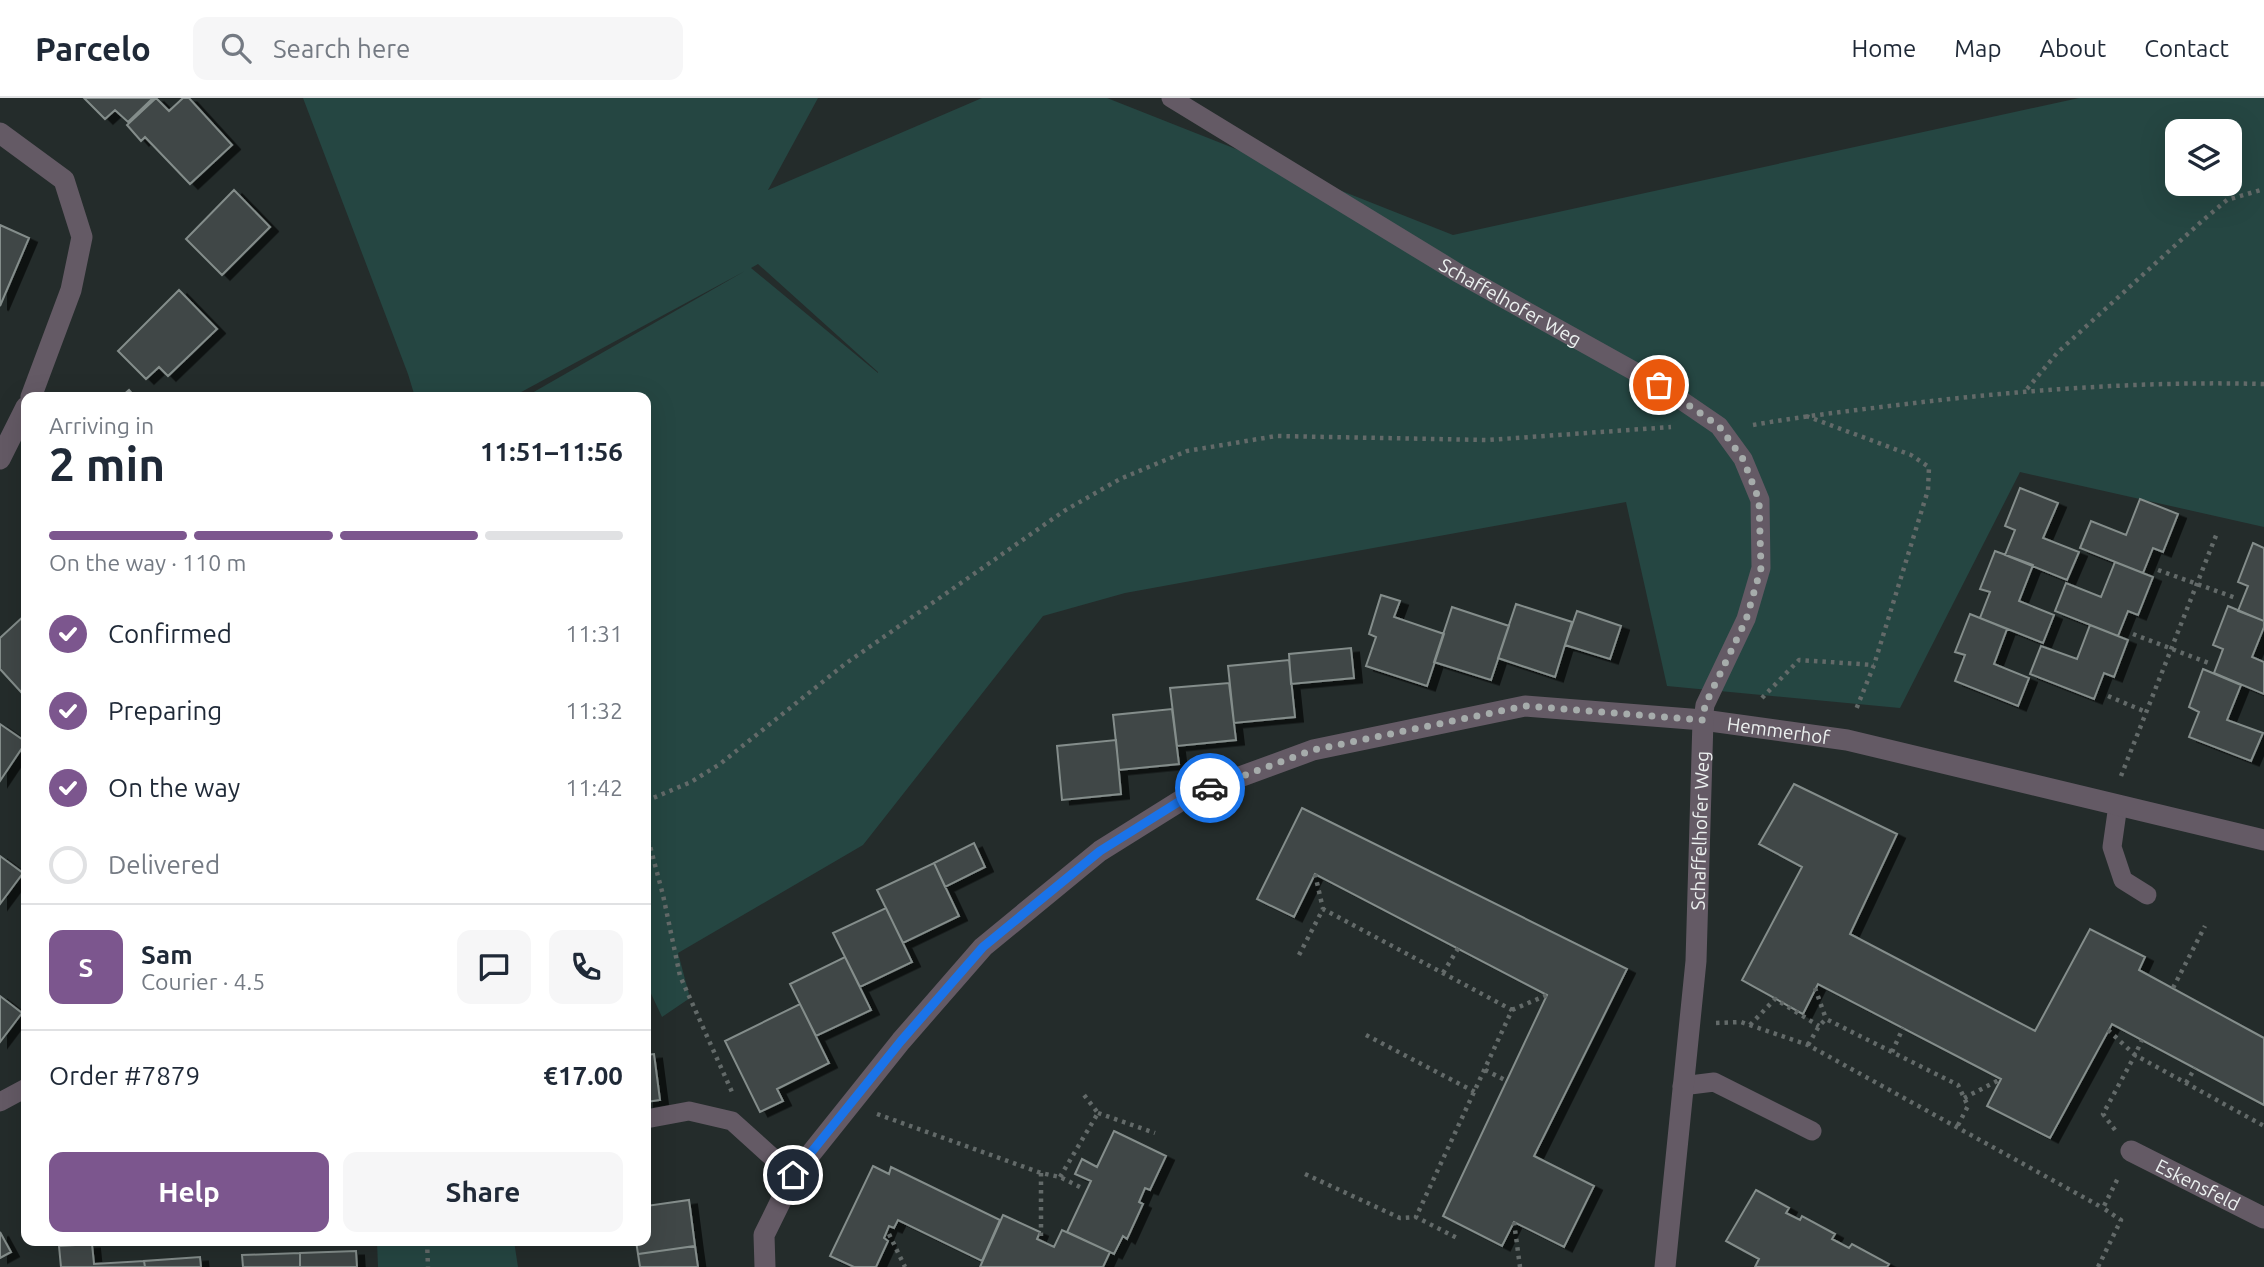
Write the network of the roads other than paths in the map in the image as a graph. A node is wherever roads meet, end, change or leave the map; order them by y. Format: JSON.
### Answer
{"nodes":[{"id":1,"x":1171,"y":98,"type":"edge"},
{"id":2,"x":0,"y":133,"type":"edge"},
{"id":3,"x":34,"y":392,"type":"edge"},
{"id":4,"x":21,"y":417,"type":"edge"},
{"id":5,"x":0,"y":459,"type":"edge"},
{"id":6,"x":1703,"y":720,"type":"junction"},
{"id":7,"x":2114,"y":804,"type":"junction"},
{"id":8,"x":2264,"y":840,"type":"edge"},
{"id":9,"x":2147,"y":895,"type":"dead end"},
{"id":10,"x":1682,"y":1086,"type":"junction"},
{"id":11,"x":21,"y":1091,"type":"edge"},
{"id":12,"x":0,"y":1102,"type":"edge"},
{"id":13,"x":651,"y":1118,"type":"edge"},
{"id":14,"x":1812,"y":1131,"type":"dead end"},
{"id":15,"x":2131,"y":1151,"type":"road end"},
{"id":16,"x":793,"y":1175,"type":"junction"},
{"id":17,"x":2264,"y":1218,"type":"edge"},
{"id":18,"x":765,"y":1267,"type":"edge"},
{"id":19,"x":1665,"y":1267,"type":"edge"}],
"edges":[{"from":1,"to":6,"type":"lane","name":"Schaffelhofer Weg"},
{"from":2,"to":3,"type":"street"},
{"from":4,"to":5,"type":"street"},
{"from":6,"to":7,"type":"street","name":"Hemmerhof"},
{"from":6,"to":10,"type":"street","name":"Schaffelhofer Weg"},
{"from":6,"to":16,"type":"street","name":"Hemmerhof"},
{"from":7,"to":8,"type":"street","name":"Hemmerhof"},
{"from":7,"to":9,"type":"lane"},
{"from":10,"to":14,"type":"lane"},
{"from":10,"to":19,"type":"street","name":"Schaffelhofer Weg"},
{"from":11,"to":12,"type":"lane"},
{"from":13,"to":16,"type":"lane"},
{"from":15,"to":17,"type":"street","name":"Eskensfeld"},
{"from":16,"to":18,"type":"street","name":"Hemmerhof"}]}
